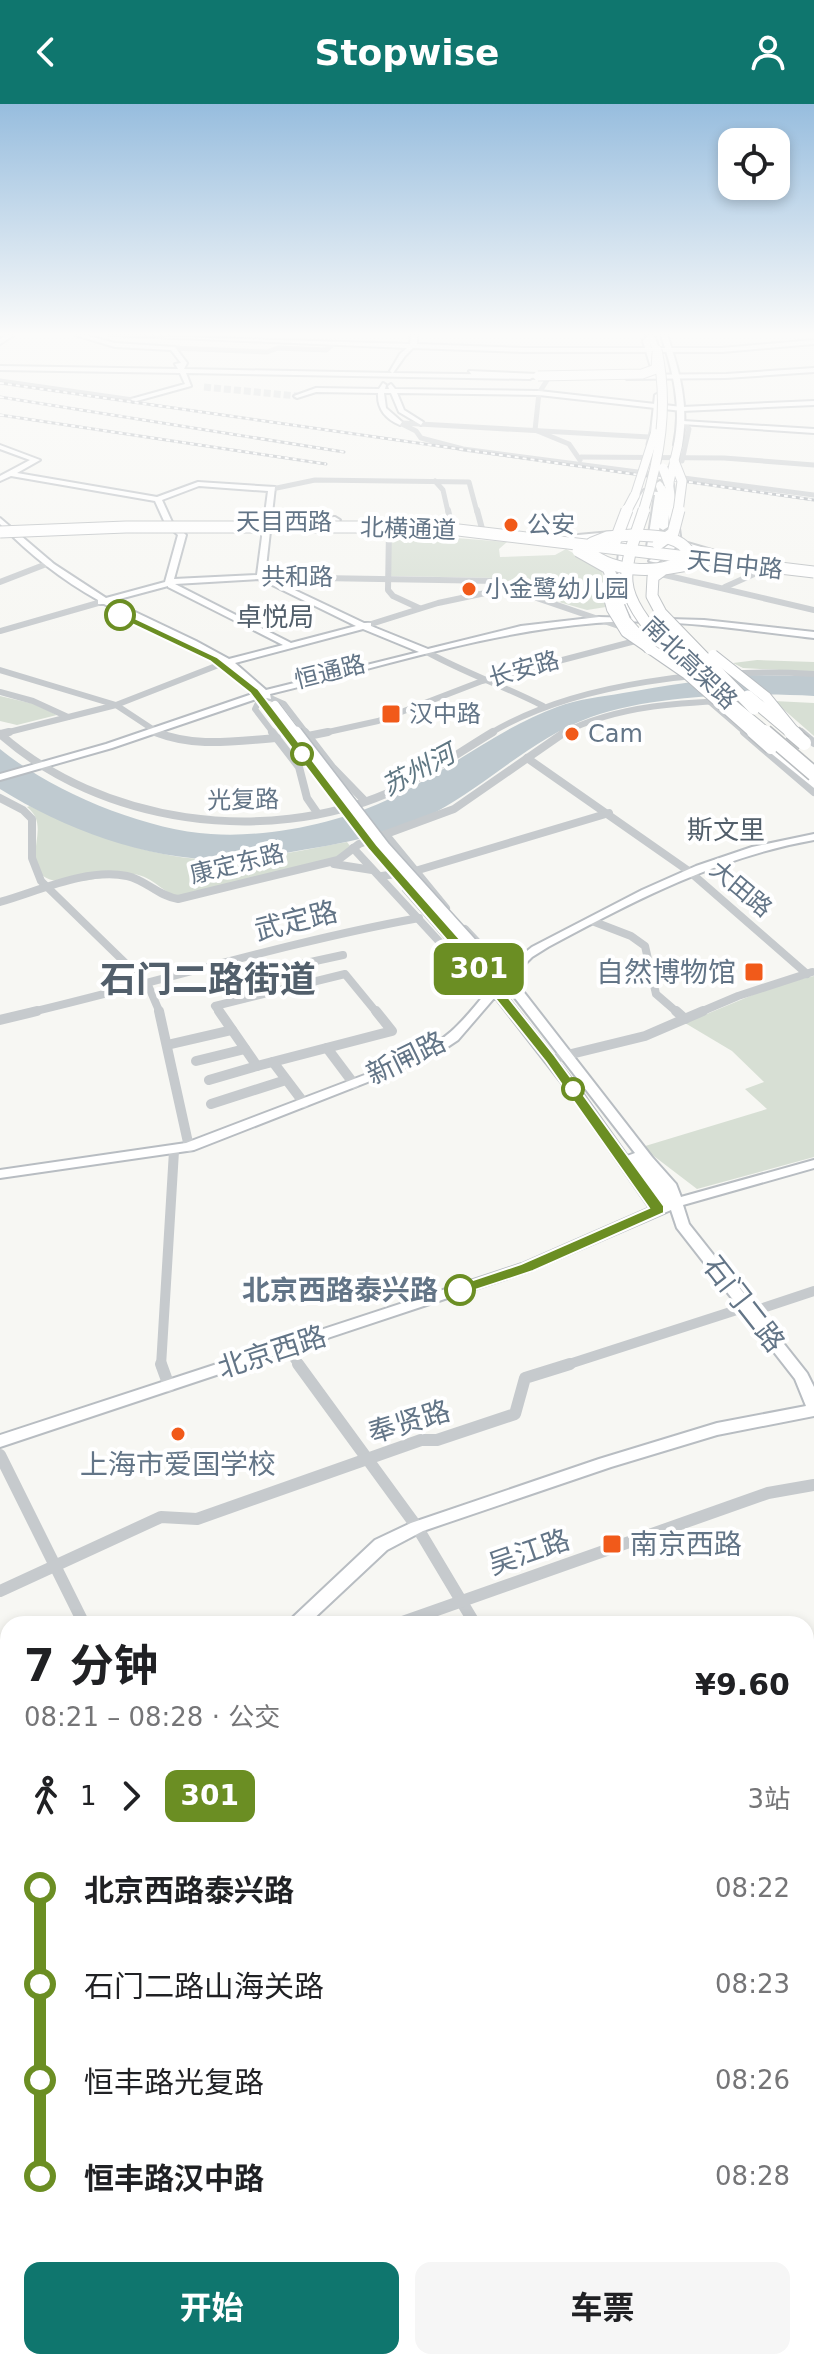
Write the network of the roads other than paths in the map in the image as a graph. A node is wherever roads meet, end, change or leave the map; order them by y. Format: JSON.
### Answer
{"nodes":[{"id":1,"x":448,"y":441,"type":"edge"},
{"id":2,"x":561,"y":441,"type":"edge"},
{"id":3,"x":648,"y":441,"type":"edge"},
{"id":4,"x":651,"y":441,"type":"edge"},
{"id":5,"x":662,"y":441,"type":"edge"},
{"id":6,"x":667,"y":441,"type":"edge"},
{"id":7,"x":681,"y":441,"type":"edge"},
{"id":8,"x":0,"y":447,"type":"edge"},
{"id":9,"x":581,"y":457,"type":"junction"},
{"id":10,"x":644,"y":457,"type":"junction"},
{"id":11,"x":679,"y":459,"type":"junction"},
{"id":12,"x":814,"y":465,"type":"edge"},
{"id":13,"x":579,"y":466,"type":"junction"},
{"id":14,"x":659,"y":468,"type":"junction"},
{"id":15,"x":12,"y":474,"type":"junction"},
{"id":16,"x":640,"y":474,"type":"junction"},
{"id":17,"x":0,"y":479,"type":"edge"},
{"id":18,"x":437,"y":481,"type":"junction"},
{"id":19,"x":669,"y":482,"type":"junction"},
{"id":20,"x":272,"y":489,"type":"junction"},
{"id":21,"x":814,"y":495,"type":"edge"},
{"id":22,"x":158,"y":499,"type":"junction"},
{"id":23,"x":635,"y":500,"type":"junction"},
{"id":24,"x":0,"y":510,"type":"edge"},
{"id":25,"x":298,"y":522,"type":"junction"},
{"id":26,"x":169,"y":523,"type":"junction"},
{"id":27,"x":269,"y":525,"type":"junction"},
{"id":28,"x":434,"y":525,"type":"junction"},
{"id":29,"x":207,"y":527,"type":"junction"},
{"id":30,"x":373,"y":527,"type":"junction"},
{"id":31,"x":453,"y":528,"type":"junction"},
{"id":32,"x":179,"y":529,"type":"junction"},
{"id":33,"x":389,"y":529,"type":"junction"},
{"id":34,"x":3,"y":530,"type":"edge"},
{"id":35,"x":483,"y":532,"type":"junction"},
{"id":36,"x":602,"y":537,"type":"junction"},
{"id":37,"x":634,"y":540,"type":"junction"},
{"id":38,"x":684,"y":545,"type":"junction"},
{"id":39,"x":622,"y":549,"type":"junction"},
{"id":40,"x":658,"y":553,"type":"junction"},
{"id":41,"x":594,"y":554,"type":"junction"},
{"id":42,"x":643,"y":559,"type":"junction"},
{"id":43,"x":611,"y":561,"type":"junction"},
{"id":44,"x":46,"y":565,"type":"junction"},
{"id":45,"x":675,"y":566,"type":"junction"},
{"id":46,"x":758,"y":568,"type":"junction"},
{"id":47,"x":814,"y":571,"type":"edge"},
{"id":48,"x":650,"y":572,"type":"junction"},
{"id":49,"x":261,"y":577,"type":"junction"},
{"id":50,"x":388,"y":579,"type":"junction"},
{"id":51,"x":0,"y":582,"type":"edge"},
{"id":52,"x":169,"y":582,"type":"junction"},
{"id":53,"x":725,"y":587,"type":"junction"},
{"id":54,"x":510,"y":588,"type":"junction"},
{"id":55,"x":102,"y":602,"type":"junction"},
{"id":56,"x":419,"y":608,"type":"junction"},
{"id":57,"x":814,"y":610,"type":"edge"},
{"id":58,"x":595,"y":618,"type":"junction"},
{"id":59,"x":636,"y":618,"type":"junction"},
{"id":60,"x":668,"y":620,"type":"junction"},
{"id":61,"x":364,"y":625,"type":"junction"},
{"id":62,"x":814,"y":633,"type":"edge"},
{"id":63,"x":0,"y":634,"type":"edge"},
{"id":64,"x":650,"y":643,"type":"junction"},
{"id":65,"x":291,"y":646,"type":"junction"},
{"id":66,"x":424,"y":650,"type":"junction"},
{"id":67,"x":669,"y":661,"type":"junction"},
{"id":68,"x":224,"y":663,"type":"junction"},
{"id":69,"x":0,"y":670,"type":"edge"},
{"id":70,"x":721,"y":674,"type":"junction"},
{"id":71,"x":814,"y":674,"type":"edge"},
{"id":72,"x":689,"y":675,"type":"junction"},
{"id":73,"x":482,"y":681,"type":"junction"},
{"id":74,"x":0,"y":692,"type":"edge"},
{"id":75,"x":263,"y":697,"type":"junction"},
{"id":76,"x":709,"y":701,"type":"junction"},
{"id":77,"x":116,"y":705,"type":"junction"},
{"id":78,"x":543,"y":706,"type":"junction"},
{"id":79,"x":68,"y":717,"type":"junction"},
{"id":80,"x":758,"y":721,"type":"junction"},
{"id":81,"x":150,"y":730,"type":"junction"},
{"id":82,"x":0,"y":734,"type":"edge"},
{"id":83,"x":308,"y":736,"type":"junction"},
{"id":84,"x":277,"y":738,"type":"junction"},
{"id":85,"x":811,"y":746,"type":"edge"},
{"id":86,"x":527,"y":758,"type":"junction"},
{"id":87,"x":814,"y":763,"type":"edge"},
{"id":88,"x":34,"y":766,"type":"junction"},
{"id":89,"x":0,"y":774,"type":"edge"},
{"id":90,"x":814,"y":774,"type":"edge"},
{"id":91,"x":814,"y":785,"type":"edge"},
{"id":92,"x":814,"y":792,"type":"edge"},
{"id":93,"x":0,"y":798,"type":"edge"},
{"id":94,"x":365,"y":801,"type":"junction"},
{"id":95,"x":609,"y":813,"type":"junction"},
{"id":96,"x":318,"y":814,"type":"junction"},
{"id":97,"x":386,"y":835,"type":"junction"},
{"id":98,"x":814,"y":840,"type":"edge"},
{"id":99,"x":353,"y":848,"type":"junction"},
{"id":100,"x":324,"y":863,"type":"junction"},
{"id":101,"x":372,"y":870,"type":"junction"},
{"id":102,"x":415,"y":871,"type":"junction"},
{"id":103,"x":693,"y":874,"type":"junction"},
{"id":104,"x":382,"y":876,"type":"junction"},
{"id":105,"x":49,"y":889,"type":"junction"},
{"id":106,"x":0,"y":902,"type":"edge"},
{"id":107,"x":419,"y":918,"type":"junction"},
{"id":108,"x":594,"y":922,"type":"junction"},
{"id":109,"x":343,"y":955,"type":"dead end"},
{"id":110,"x":221,"y":964,"type":"junction"},
{"id":111,"x":256,"y":967,"type":"dead end"},
{"id":112,"x":283,"y":968,"type":"junction"},
{"id":113,"x":811,"y":973,"type":"edge"},
{"id":114,"x":502,"y":984,"type":"junction"},
{"id":115,"x":148,"y":985,"type":"junction"},
{"id":116,"x":297,"y":986,"type":"junction"},
{"id":117,"x":245,"y":998,"type":"junction"},
{"id":118,"x":685,"y":1019,"type":"junction"},
{"id":119,"x":0,"y":1020,"type":"edge"},
{"id":120,"x":232,"y":1030,"type":"junction"},
{"id":121,"x":167,"y":1045,"type":"junction"},
{"id":122,"x":327,"y":1048,"type":"junction"},
{"id":123,"x":245,"y":1049,"type":"junction"},
{"id":124,"x":568,"y":1055,"type":"junction"},
{"id":125,"x":196,"y":1061,"type":"dead end"},
{"id":126,"x":273,"y":1062,"type":"junction"},
{"id":127,"x":257,"y":1066,"type":"junction"},
{"id":128,"x":209,"y":1080,"type":"dead end"},
{"id":129,"x":286,"y":1080,"type":"junction"},
{"id":130,"x":354,"y":1084,"type":"junction"},
{"id":131,"x":304,"y":1103,"type":"junction"},
{"id":132,"x":211,"y":1104,"type":"dead end"},
{"id":133,"x":604,"y":1125,"type":"junction"},
{"id":134,"x":189,"y":1147,"type":"junction"},
{"id":135,"x":174,"y":1151,"type":"junction"},
{"id":136,"x":814,"y":1164,"type":"edge"},
{"id":137,"x":0,"y":1174,"type":"edge"},
{"id":138,"x":674,"y":1203,"type":"junction"},
{"id":139,"x":658,"y":1209,"type":"junction"},
{"id":140,"x":814,"y":1291,"type":"edge"},
{"id":141,"x":746,"y":1307,"type":"junction"},
{"id":142,"x":287,"y":1348,"type":"junction"},
{"id":143,"x":169,"y":1386,"type":"junction"},
{"id":144,"x":814,"y":1408,"type":"edge"},
{"id":145,"x":0,"y":1441,"type":"edge"},
{"id":146,"x":0,"y":1455,"type":"edge"},
{"id":147,"x":368,"y":1459,"type":"junction"},
{"id":148,"x":814,"y":1485,"type":"edge"},
{"id":149,"x":417,"y":1527,"type":"junction"},
{"id":150,"x":53,"y":1567,"type":"junction"},
{"id":151,"x":0,"y":1591,"type":"edge"},
{"id":152,"x":462,"y":1601,"type":"junction"},
{"id":153,"x":80,"y":1616,"type":"edge"},
{"id":154,"x":306,"y":1616,"type":"edge"},
{"id":155,"x":420,"y":1616,"type":"edge"},
{"id":156,"x":470,"y":1616,"type":"edge"}],
"edges":[{"from":1,"to":13,"type":"street"},
{"from":2,"to":9,"type":"street"},
{"from":3,"to":10,"type":"street"},
{"from":4,"to":23,"type":"main road","bridge":true},
{"from":5,"to":14,"type":"highway","name":"南北高架路","bridge":true},
{"from":6,"to":14,"type":"highway","name":"南北高架路"},
{"from":7,"to":11,"type":"main road","bridge":true},
{"from":8,"to":15,"type":"main road"},
{"from":9,"to":10,"type":"street"},
{"from":9,"to":13,"type":"street"},
{"from":10,"to":11,"type":"street"},
{"from":10,"to":16,"type":"street"},
{"from":11,"to":12,"type":"street"},
{"from":11,"to":19,"type":"main road","bridge":true},
{"from":11,"to":42,"type":"highway","bridge":true},
{"from":13,"to":16,"type":"street"},
{"from":14,"to":19,"type":"highway","name":"南北高架路","bridge":true},
{"from":14,"to":23,"type":"highway","bridge":true},
{"from":14,"to":37,"type":"highway","name":"南北高架路","bridge":true},
{"from":15,"to":17,"type":"main road"},
{"from":15,"to":22,"type":"main road"},
{"from":16,"to":19,"type":"street"},
{"from":18,"to":20,"type":"street"},
{"from":18,"to":31,"type":"street"},
{"from":18,"to":35,"type":"street"},
{"from":19,"to":21,"type":"street"},
{"from":19,"to":38,"type":"highway","bridge":true},
{"from":19,"to":40,"type":"main road","bridge":true},
{"from":19,"to":42,"type":"highway","name":"南北高架路","bridge":true},
{"from":20,"to":22,"type":"main road"},
{"from":20,"to":27,"type":"main road"},
{"from":22,"to":26,"type":"main road"},
{"from":23,"to":36,"type":"highway","bridge":true},
{"from":23,"to":43,"type":"highway","bridge":true},
{"from":24,"to":34,"type":"main road"},
{"from":25,"to":27,"type":"main road","name":"天目西路"},
{"from":25,"to":31,"type":"main road","name":"天目西路"},
{"from":25,"to":36,"type":"highway"},
{"from":26,"to":27,"type":"main road","name":"天目西路"},
{"from":26,"to":32,"type":"main road"},
{"from":26,"to":34,"type":"main road","name":"天目西路"},
{"from":27,"to":32,"type":"main road","name":"天目西路"},
{"from":27,"to":33,"type":"main road","name":"天目西路"},
{"from":27,"to":49,"type":"main road"},
{"from":28,"to":34,"type":"highway","name":"北横通道","bridge":true},
{"from":28,"to":36,"type":"highway","bridge":true},
{"from":28,"to":47,"type":"highway","name":"北横通道","bridge":true},
{"from":29,"to":30,"type":"highway","name":"北横通道","bridge":true},
{"from":29,"to":34,"type":"highway","name":"北横通道","bridge":true},
{"from":29,"to":34,"type":"highway","bridge":true},
{"from":30,"to":41,"type":"highway","bridge":true},
{"from":30,"to":47,"type":"highway","name":"北横通道","bridge":true},
{"from":31,"to":33,"type":"main road","name":"天目西路"},
{"from":31,"to":35,"type":"main road","name":"天目西路"},
{"from":32,"to":34,"type":"main road","name":"天目西路"},
{"from":32,"to":52,"type":"main road"},
{"from":33,"to":50,"type":"street"},
{"from":34,"to":44,"type":"main road","name":"石门二路"},
{"from":35,"to":39,"type":"main road","name":"天目西路"},
{"from":35,"to":41,"type":"main road","name":"天目西路"},
{"from":36,"to":38,"type":"highway","bridge":true},
{"from":36,"to":41,"type":"highway","bridge":true},
{"from":37,"to":43,"type":"highway","bridge":true},
{"from":37,"to":80,"type":"highway","name":"南北高架路","bridge":true},
{"from":38,"to":45,"type":"highway","bridge":true},
{"from":38,"to":47,"type":"highway","bridge":true},
{"from":39,"to":40,"type":"main road","name":"天目西路"},
{"from":39,"to":40,"type":"main road"},
{"from":39,"to":41,"type":"main road","name":"天目西路"},
{"from":39,"to":43,"type":"main road"},
{"from":39,"to":59,"type":"main road"},
{"from":40,"to":46,"type":"main road","name":"天目中路"},
{"from":40,"to":47,"type":"main road","name":"天目中路"},
{"from":40,"to":48,"type":"main road"},
{"from":41,"to":43,"type":"main road"},
{"from":41,"to":45,"type":"highway","bridge":true},
{"from":41,"to":67,"type":"highway","bridge":true},
{"from":42,"to":80,"type":"highway","name":"南北高架路","bridge":true},
{"from":43,"to":64,"type":"highway","bridge":true},
{"from":43,"to":64,"type":"main road","bridge":true},
{"from":44,"to":51,"type":"street"},
{"from":44,"to":55,"type":"main road","name":"石门二路"},
{"from":45,"to":47,"type":"highway","bridge":true},
{"from":45,"to":70,"type":"highway","bridge":true},
{"from":46,"to":47,"type":"main road","name":"天目中路"},
{"from":46,"to":53,"type":"street"},
{"from":48,"to":53,"type":"street"},
{"from":48,"to":60,"type":"main road"},
{"from":49,"to":50,"type":"street","name":"共和路"},
{"from":49,"to":52,"type":"main road","name":"共和路"},
{"from":49,"to":61,"type":"main road"},
{"from":50,"to":54,"type":"street","name":"共和路"},
{"from":50,"to":56,"type":"street"},
{"from":52,"to":55,"type":"main road","name":"共和路"},
{"from":52,"to":65,"type":"main road"},
{"from":53,"to":57,"type":"street"},
{"from":54,"to":56,"type":"street"},
{"from":54,"to":58,"type":"street"},
{"from":55,"to":63,"type":"street"},
{"from":55,"to":68,"type":"main road","name":"石门二路"},
{"from":56,"to":61,"type":"street"},
{"from":58,"to":59,"type":"main road","name":"恒通路"},
{"from":58,"to":64,"type":"street"},
{"from":58,"to":66,"type":"main road","name":"恒通路"},
{"from":59,"to":60,"type":"main road","name":"恒通路"},
{"from":59,"to":64,"type":"street"},
{"from":60,"to":62,"type":"main road","name":"恒通路"},
{"from":60,"to":70,"type":"street"},
{"from":60,"to":85,"type":"main road","bridge":true},
{"from":61,"to":65,"type":"main road"},
{"from":61,"to":66,"type":"main road"},
{"from":64,"to":67,"type":"main road","bridge":true},
{"from":64,"to":72,"type":"street"},
{"from":64,"to":73,"type":"street","name":"长安路"},
{"from":65,"to":68,"type":"main road"},
{"from":66,"to":73,"type":"street"},
{"from":66,"to":75,"type":"main road","name":"恒通路"},
{"from":67,"to":72,"type":"main road","bridge":true},
{"from":68,"to":75,"type":"main road","name":"石门二路"},
{"from":68,"to":77,"type":"street"},
{"from":69,"to":77,"type":"street"},
{"from":70,"to":71,"type":"street","name":"光复路"},
{"from":70,"to":72,"type":"street","name":"光复路"},
{"from":70,"to":80,"type":"highway","bridge":true},
{"from":70,"to":85,"type":"highway","bridge":true},
{"from":72,"to":78,"type":"street","name":"光复路"},
{"from":72,"to":80,"type":"highway","bridge":true},
{"from":72,"to":91,"type":"main road","bridge":true},
{"from":73,"to":78,"type":"street"},
{"from":73,"to":83,"type":"street","name":"长安路"},
{"from":74,"to":79,"type":"street"},
{"from":75,"to":81,"type":"main road","name":"恒通路"},
{"from":75,"to":83,"type":"street"},
{"from":75,"to":84,"type":"street"},
{"from":75,"to":114,"type":"main road","name":"石门二路","bridge":true},
{"from":76,"to":85,"type":"street","name":"康定东路"},
{"from":76,"to":86,"type":"street","name":"康定东路"},
{"from":76,"to":92,"type":"street"},
{"from":77,"to":79,"type":"street"},
{"from":77,"to":81,"type":"street"},
{"from":78,"to":94,"type":"street","name":"光复路"},
{"from":79,"to":82,"type":"street"},
{"from":80,"to":87,"type":"highway","name":"南北高架路"},
{"from":80,"to":90,"type":"highway","name":"南北高架路","bridge":true},
{"from":81,"to":84,"type":"street"},
{"from":81,"to":88,"type":"main road","name":"恒通路"},
{"from":82,"to":88,"type":"street","name":"光复路"},
{"from":83,"to":94,"type":"street"},
{"from":84,"to":96,"type":"street"},
{"from":86,"to":95,"type":"street","name":"大田路"},
{"from":86,"to":97,"type":"street","name":"康定东路"},
{"from":88,"to":89,"type":"main road","name":"恒通路"},
{"from":88,"to":96,"type":"street","name":"光复路"},
{"from":93,"to":105,"type":"street"},
{"from":94,"to":96,"type":"street","name":"光复路"},
{"from":95,"to":102,"type":"street"},
{"from":95,"to":103,"type":"street","name":"大田路"},
{"from":97,"to":99,"type":"street","name":"康定东路"},
{"from":97,"to":102,"type":"street","name":"石门二路"},
{"from":98,"to":103,"type":"main road","name":"新闸路"},
{"from":99,"to":100,"type":"street","name":"康定东路"},
{"from":99,"to":101,"type":"street","name":"石门二路"},
{"from":100,"to":101,"type":"street","name":"石门二路"},
{"from":100,"to":105,"type":"street","name":"康定东路"},
{"from":101,"to":104,"type":"street","name":"石门二路"},
{"from":102,"to":104,"type":"street"},
{"from":102,"to":114,"type":"street","name":"石门二路"},
{"from":103,"to":108,"type":"main road","name":"新闸路"},
{"from":103,"to":113,"type":"street","name":"大田路"},
{"from":104,"to":107,"type":"street","name":"石门二路"},
{"from":105,"to":106,"type":"street","name":"康定东路"},
{"from":105,"to":115,"type":"street"},
{"from":107,"to":110,"type":"street","name":"武定路"},
{"from":107,"to":114,"type":"street","name":"石门二路"},
{"from":108,"to":114,"type":"main road","name":"新闸路"},
{"from":108,"to":118,"type":"street"},
{"from":109,"to":112,"type":"street"},
{"from":110,"to":115,"type":"street","name":"武定路"},
{"from":110,"to":117,"type":"street"},
{"from":111,"to":112,"type":"street"},
{"from":112,"to":116,"type":"street"},
{"from":113,"to":118,"type":"street"},
{"from":114,"to":124,"type":"main road","name":"石门二路"},
{"from":114,"to":124,"type":"main road","name":"石门二路"},
{"from":114,"to":130,"type":"main road","name":"新闸路"},
{"from":114,"to":133,"type":"main road","name":"石门二路"},
{"from":114,"to":134,"type":"main road","name":"新闸路"},
{"from":115,"to":119,"type":"street","name":"武定路"},
{"from":115,"to":121,"type":"street"},
{"from":116,"to":117,"type":"street"},
{"from":116,"to":122,"type":"street"},
{"from":117,"to":120,"type":"street"},
{"from":118,"to":124,"type":"street"},
{"from":120,"to":121,"type":"street"},
{"from":120,"to":123,"type":"street"},
{"from":121,"to":134,"type":"street"},
{"from":122,"to":126,"type":"street"},
{"from":122,"to":130,"type":"street"},
{"from":123,"to":125,"type":"street"},
{"from":123,"to":127,"type":"street"},
{"from":124,"to":133,"type":"main road","name":"石门二路"},
{"from":124,"to":138,"type":"main road","name":"石门二路"},
{"from":126,"to":127,"type":"street"},
{"from":126,"to":129,"type":"street"},
{"from":127,"to":128,"type":"street"},
{"from":129,"to":131,"type":"street"},
{"from":129,"to":132,"type":"street"},
{"from":130,"to":131,"type":"main road","name":"新闸路"},
{"from":131,"to":134,"type":"main road","name":"新闸路"},
{"from":133,"to":138,"type":"main road","name":"石门二路"},
{"from":133,"to":139,"type":"main road","name":"石门二路"},
{"from":134,"to":135,"type":"main road","name":"新闸路"},
{"from":135,"to":137,"type":"main road","name":"新闸路"},
{"from":135,"to":143,"type":"street"},
{"from":136,"to":138,"type":"main road","name":"北京西路"},
{"from":138,"to":139,"type":"main road","name":"北京西路"},
{"from":138,"to":141,"type":"main road","name":"石门二路"},
{"from":139,"to":142,"type":"main road","name":"北京西路"},
{"from":140,"to":141,"type":"street","name":"奉贤路"},
{"from":141,"to":144,"type":"main road","name":"石门二路"},
{"from":141,"to":147,"type":"street","name":"奉贤路"},
{"from":142,"to":143,"type":"main road","name":"北京西路"},
{"from":142,"to":147,"type":"street"},
{"from":143,"to":145,"type":"main road","name":"北京西路"},
{"from":144,"to":149,"type":"main road"},
{"from":146,"to":150,"type":"street"},
{"from":147,"to":149,"type":"street"},
{"from":147,"to":150,"type":"street","name":"奉贤路"},
{"from":148,"to":152,"type":"street","name":"吴江路"},
{"from":149,"to":152,"type":"street"},
{"from":149,"to":154,"type":"main road"},
{"from":150,"to":151,"type":"street","name":"奉贤路"},
{"from":150,"to":153,"type":"street"},
{"from":152,"to":155,"type":"street","name":"吴江路"},
{"from":152,"to":156,"type":"street"}]}
